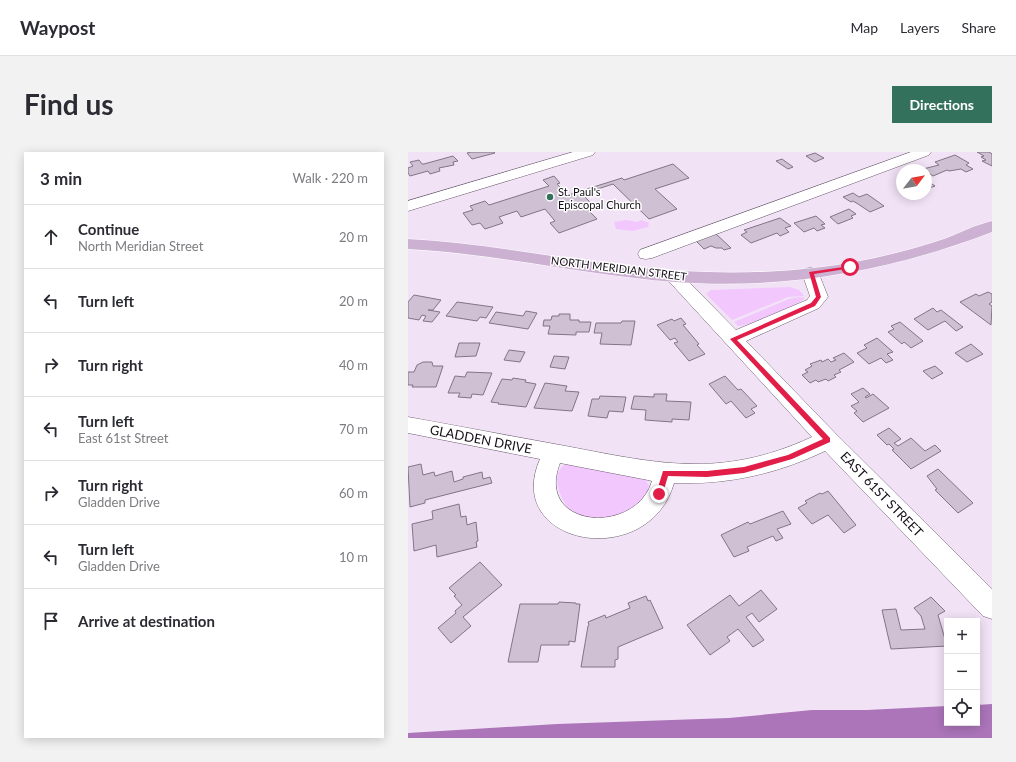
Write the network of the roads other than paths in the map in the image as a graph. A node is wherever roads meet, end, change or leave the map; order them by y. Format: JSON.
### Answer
{"nodes":[{"id":1,"x":588,"y":152,"type":"edge"},
{"id":2,"x":924,"y":152,"type":"edge"},
{"id":3,"x":558,"y":156,"type":"edge"},
{"id":4,"x":408,"y":206,"type":"edge"},
{"id":5,"x":992,"y":226,"type":"edge"},
{"id":6,"x":408,"y":244,"type":"edge"},
{"id":7,"x":646,"y":254,"type":"dead end"},
{"id":8,"x":811,"y":273,"type":"junction"},
{"id":9,"x":673,"y":276,"type":"junction"},
{"id":10,"x":733,"y":339,"type":"junction"},
{"id":11,"x":408,"y":425,"type":"edge"},
{"id":12,"x":828,"y":440,"type":"junction"},
{"id":13,"x":553,"y":454,"type":"junction"},
{"id":14,"x":665,"y":473,"type":"junction"},
{"id":15,"x":992,"y":607,"type":"edge"}],
"edges":[{"from":1,"to":3,"type":"street"},
{"from":2,"to":7,"type":"street"},
{"from":3,"to":4,"type":"street"},
{"from":5,"to":8,"type":"main road","name":"NORTH MERIDIAN STREET"},
{"from":6,"to":9,"type":"main road","name":"NORTH MERIDIAN STREET"},
{"from":8,"to":9,"type":"main road","name":"NORTH MERIDIAN STREET"},
{"from":8,"to":10,"type":"street"},
{"from":9,"to":10,"type":"street","name":"EAST 61ST STREET"},
{"from":10,"to":12,"type":"street","name":"EAST 61ST STREET"},
{"from":11,"to":13,"type":"street","name":"GLADDEN DRIVE"},
{"from":12,"to":14,"type":"street","name":"GLADDEN DRIVE"},
{"from":12,"to":15,"type":"street","name":"EAST 61ST STREET"},
{"from":13,"to":14,"type":"street","name":"GLADDEN DRIVE"},
{"from":13,"to":14,"type":"street"}]}
